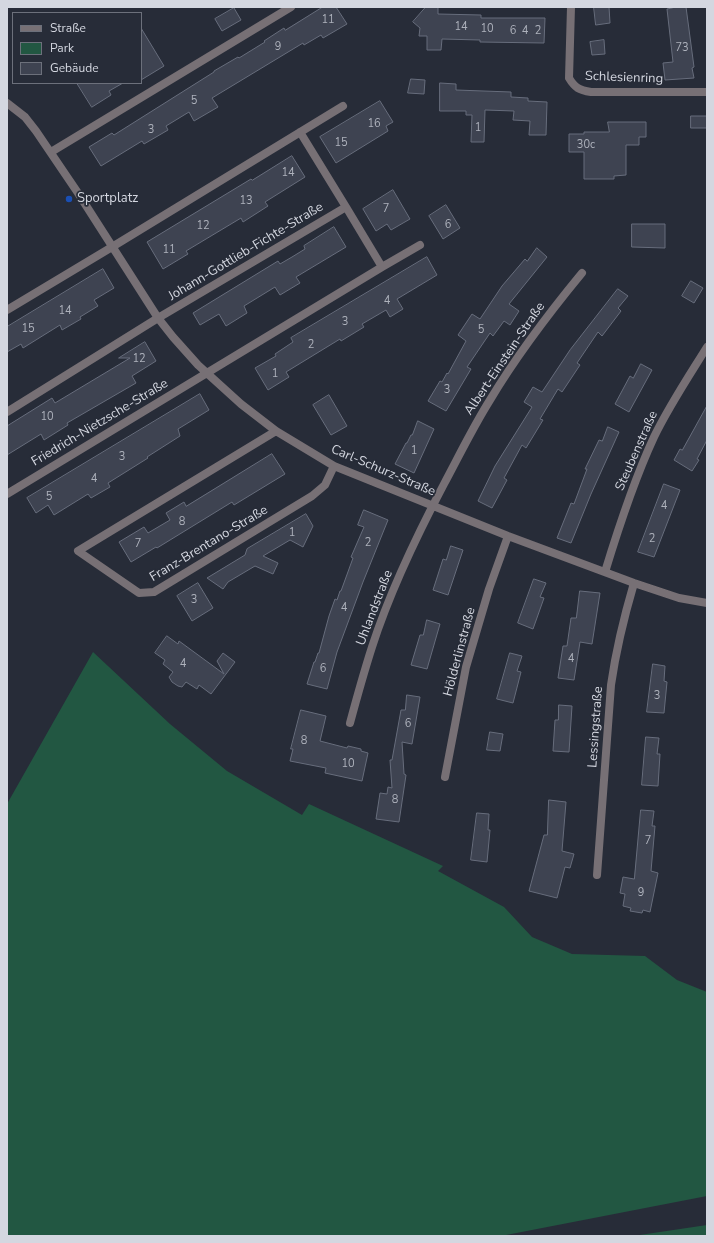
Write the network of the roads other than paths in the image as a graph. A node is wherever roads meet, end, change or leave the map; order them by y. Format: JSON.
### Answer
{"nodes":[{"id":1,"x":291,"y":7,"type":"edge"},
{"id":2,"x":571,"y":7,"type":"edge"},
{"id":3,"x":707,"y":92,"type":"edge"},
{"id":4,"x":7,"y":103,"type":"edge"},
{"id":5,"x":343,"y":106,"type":"dead end"},
{"id":6,"x":300,"y":132,"type":"junction"},
{"id":7,"x":51,"y":152,"type":"junction"},
{"id":8,"x":346,"y":207,"type":"junction"},
{"id":9,"x":420,"y":245,"type":"dead end"},
{"id":10,"x":112,"y":247,"type":"junction"},
{"id":11,"x":382,"y":267,"type":"junction"},
{"id":12,"x":582,"y":273,"type":"dead end"},
{"id":13,"x":7,"y":310,"type":"edge"},
{"id":14,"x":158,"y":318,"type":"junction"},
{"id":15,"x":707,"y":347,"type":"edge"},
{"id":16,"x":206,"y":374,"type":"junction"},
{"id":17,"x":7,"y":412,"type":"edge"},
{"id":18,"x":276,"y":431,"type":"junction"},
{"id":19,"x":334,"y":466,"type":"junction"},
{"id":20,"x":7,"y":494,"type":"edge"},
{"id":21,"x":433,"y":506,"type":"junction"},
{"id":22,"x":508,"y":536,"type":"junction"},
{"id":23,"x":605,"y":572,"type":"junction"},
{"id":24,"x":634,"y":583,"type":"junction"},
{"id":25,"x":707,"y":603,"type":"edge"},
{"id":26,"x":350,"y":723,"type":"dead end"},
{"id":27,"x":445,"y":777,"type":"dead end"},
{"id":28,"x":597,"y":875,"type":"dead end"}],
"edges":[{"from":1,"to":7,"type":"street"},
{"from":2,"to":3,"type":"street","name":"Schlesienring"},
{"from":4,"to":7,"type":"street","name":"Carl-Schurz-Straße"},
{"from":5,"to":6,"type":"street"},
{"from":6,"to":8,"type":"street","name":"Johann-Gottlieb-Fichte-Straße"},
{"from":6,"to":10,"type":"street"},
{"from":7,"to":10,"type":"street","name":"Carl-Schurz-Straße"},
{"from":8,"to":11,"type":"street","name":"Johann-Gottlieb-Fichte-Straße"},
{"from":8,"to":14,"type":"street","name":"Johann-Gottlieb-Fichte-Straße"},
{"from":9,"to":11,"type":"street"},
{"from":10,"to":13,"type":"street"},
{"from":10,"to":14,"type":"street","name":"Carl-Schurz-Straße"},
{"from":11,"to":16,"type":"street"},
{"from":12,"to":21,"type":"street","name":"Albert-Einstein-Straße"},
{"from":14,"to":16,"type":"street","name":"Carl-Schurz-Straße"},
{"from":14,"to":17,"type":"street"},
{"from":15,"to":23,"type":"street","name":"Steubenstraße"},
{"from":16,"to":18,"type":"street","name":"Carl-Schurz-Straße"},
{"from":16,"to":20,"type":"street","name":"Friedrich-Nietzsche-Straße"},
{"from":18,"to":19,"type":"street","name":"Carl-Schurz-Straße"},
{"from":18,"to":19,"type":"street","name":"Franz-Brentano-Straße"},
{"from":19,"to":21,"type":"street","name":"Carl-Schurz-Straße"},
{"from":21,"to":22,"type":"street","name":"Carl-Schurz-Straße"},
{"from":21,"to":26,"type":"street","name":"Uhlandstraße"},
{"from":22,"to":23,"type":"street","name":"Carl-Schurz-Straße"},
{"from":22,"to":27,"type":"street","name":"Hölderlinstraße"},
{"from":23,"to":24,"type":"street","name":"Carl-Schurz-Straße"},
{"from":24,"to":25,"type":"street","name":"Carl-Schurz-Straße"},
{"from":24,"to":28,"type":"street","name":"Lessingstraße"}]}
